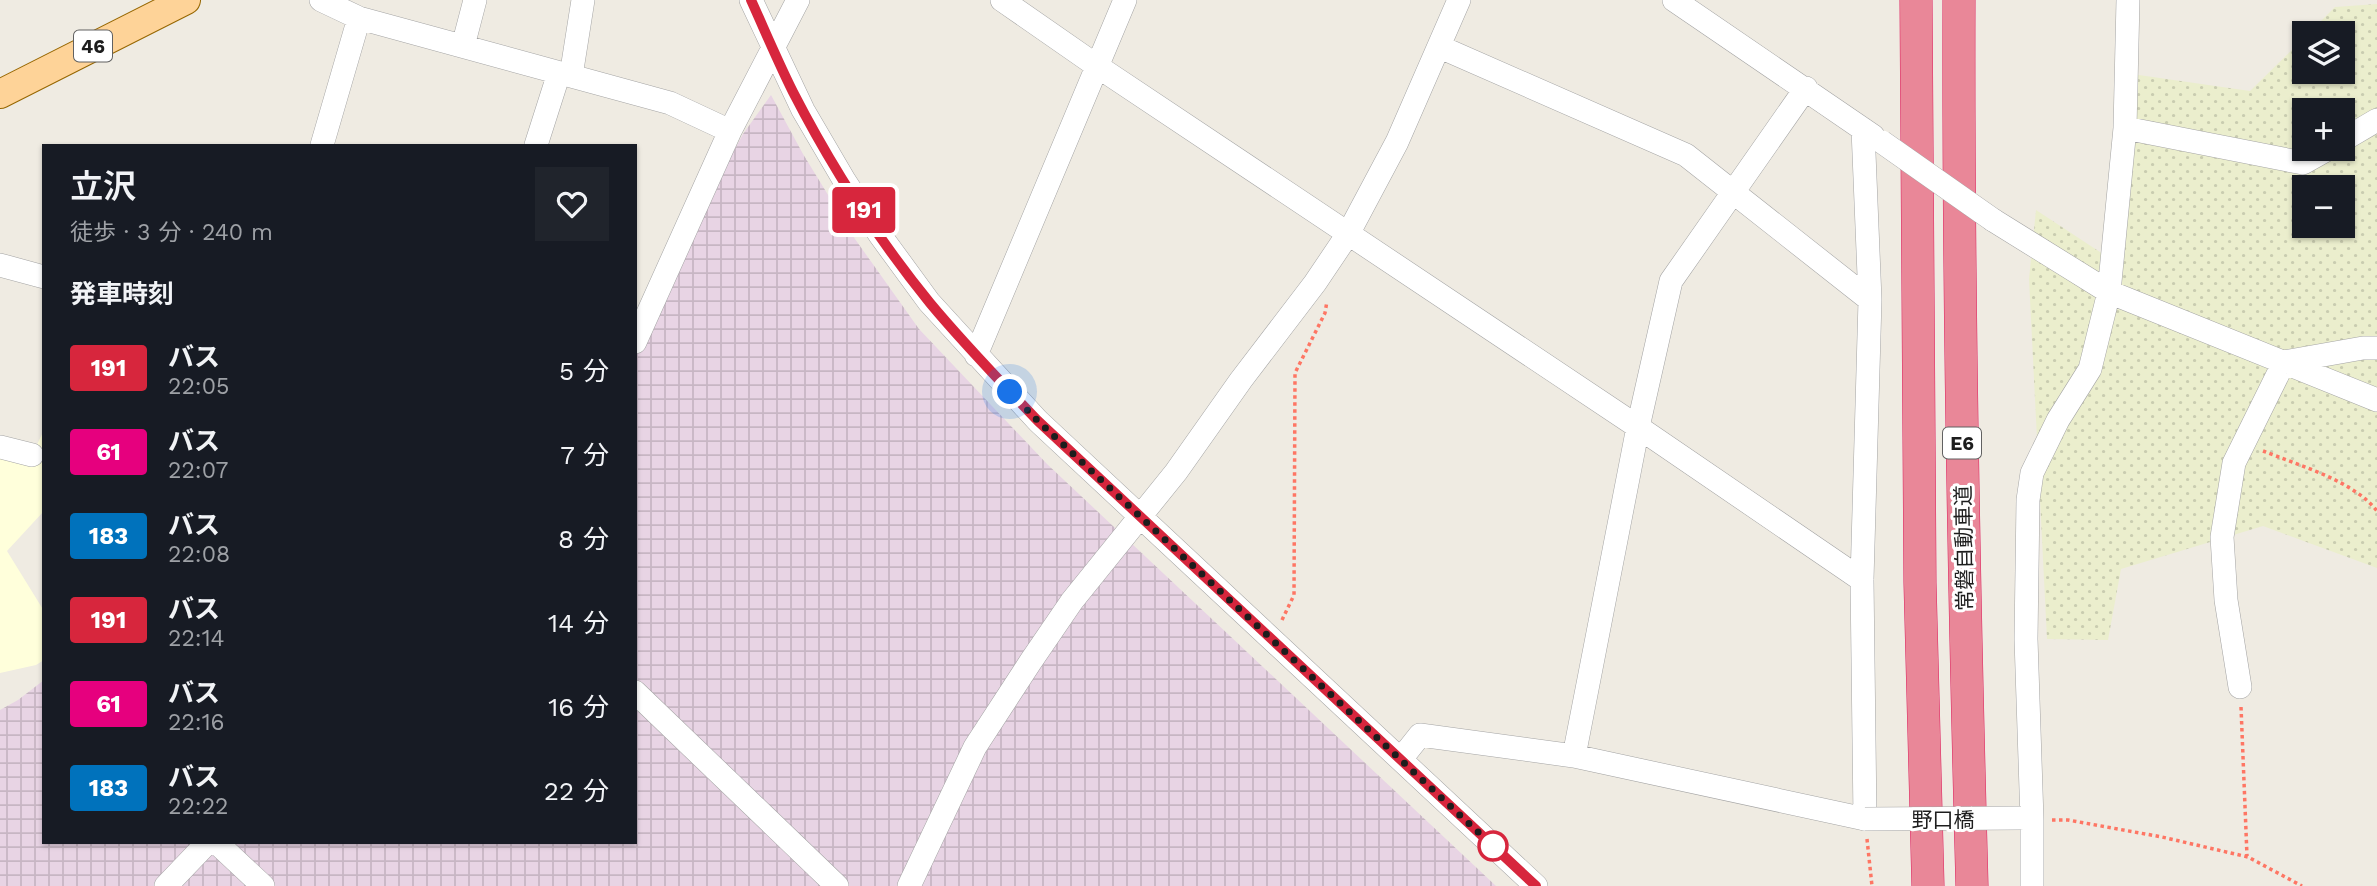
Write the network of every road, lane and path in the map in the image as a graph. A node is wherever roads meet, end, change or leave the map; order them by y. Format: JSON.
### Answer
{"nodes":[{"id":1,"x":186,"y":0,"type":"edge"},
{"id":2,"x":321,"y":0,"type":"edge"},
{"id":3,"x":475,"y":0,"type":"edge"},
{"id":4,"x":583,"y":0,"type":"edge"},
{"id":5,"x":751,"y":0,"type":"edge"},
{"id":6,"x":798,"y":0,"type":"edge"},
{"id":7,"x":1002,"y":0,"type":"edge"},
{"id":8,"x":1125,"y":0,"type":"edge"},
{"id":9,"x":1459,"y":0,"type":"edge"},
{"id":10,"x":1674,"y":0,"type":"edge"},
{"id":11,"x":1916,"y":0,"type":"edge"},
{"id":12,"x":1959,"y":0,"type":"edge"},
{"id":13,"x":2128,"y":0,"type":"edge"},
{"id":14,"x":359,"y":18,"type":"junction"},
{"id":15,"x":463,"y":46,"type":"junction"},
{"id":16,"x":1440,"y":47,"type":"junction"},
{"id":17,"x":774,"y":50,"type":"junction"},
{"id":18,"x":1097,"y":66,"type":"junction"},
{"id":19,"x":565,"y":74,"type":"junction"},
{"id":20,"x":1806,"y":88,"type":"junction"},
{"id":21,"x":0,"y":94,"type":"edge"},
{"id":22,"x":2377,"y":120,"type":"edge"},
{"id":23,"x":2125,"y":128,"type":"junction"},
{"id":24,"x":730,"y":131,"type":"junction"},
{"id":25,"x":2355,"y":133,"type":"edge"},
{"id":26,"x":1872,"y":136,"type":"junction"},
{"id":27,"x":322,"y":144,"type":"edge"},
{"id":28,"x":536,"y":144,"type":"edge"},
{"id":29,"x":2292,"y":161,"type":"edge"},
{"id":30,"x":1734,"y":193,"type":"junction"},
{"id":31,"x":1348,"y":233,"type":"junction"},
{"id":32,"x":0,"y":265,"type":"edge"},
{"id":33,"x":42,"y":276,"type":"edge"},
{"id":34,"x":1315,"y":283,"type":"junction"},
{"id":35,"x":2109,"y":292,"type":"junction"},
{"id":36,"x":1870,"y":300,"type":"junction"},
{"id":37,"x":637,"y":338,"type":"edge"},
{"id":38,"x":2377,"y":348,"type":"edge"},
{"id":39,"x":976,"y":355,"type":"junction"},
{"id":40,"x":2284,"y":362,"type":"junction"},
{"id":41,"x":2377,"y":400,"type":"edge"},
{"id":42,"x":1638,"y":427,"type":"junction"},
{"id":43,"x":2244,"y":443,"type":"junction"},
{"id":44,"x":0,"y":447,"type":"edge"},
{"id":45,"x":32,"y":455,"type":"dead end"},
{"id":46,"x":2377,"y":511,"type":"edge"},
{"id":47,"x":1139,"y":517,"type":"junction"},
{"id":48,"x":1863,"y":580,"type":"junction"},
{"id":49,"x":1272,"y":640,"type":"junction"},
{"id":50,"x":2240,"y":687,"type":"joint"},
{"id":51,"x":637,"y":694,"type":"edge"},
{"id":52,"x":1574,"y":756,"type":"junction"},
{"id":53,"x":1401,"y":759,"type":"junction"},
{"id":54,"x":2026,"y":819,"type":"junction"},
{"id":55,"x":1865,"y":820,"type":"junction"},
{"id":56,"x":206,"y":844,"type":"edge"},
{"id":57,"x":218,"y":844,"type":"edge"},
{"id":58,"x":2248,"y":857,"type":"junction"},
{"id":59,"x":166,"y":886,"type":"edge"},
{"id":60,"x":263,"y":886,"type":"edge"},
{"id":61,"x":837,"y":886,"type":"edge"},
{"id":62,"x":909,"y":886,"type":"edge"},
{"id":63,"x":1536,"y":886,"type":"edge"},
{"id":64,"x":1872,"y":886,"type":"edge"},
{"id":65,"x":1928,"y":886,"type":"edge"},
{"id":66,"x":1972,"y":886,"type":"edge"},
{"id":67,"x":2032,"y":886,"type":"edge"},
{"id":68,"x":2302,"y":886,"type":"edge"}],
"edges":[{"from":1,"to":21,"type":"main road","number":"46"},
{"from":2,"to":14,"type":"street"},
{"from":3,"to":15,"type":"street"},
{"from":4,"to":19,"type":"street"},
{"from":5,"to":17,"type":"street"},
{"from":6,"to":17,"type":"street"},
{"from":7,"to":18,"type":"street"},
{"from":8,"to":18,"type":"street"},
{"from":9,"to":16,"type":"street"},
{"from":10,"to":20,"type":"street"},
{"from":11,"to":65,"type":"highway","name":"常磐自動車道","number":"E6"},
{"from":12,"to":66,"type":"highway","name":"常磐自動車道","number":"E6"},
{"from":13,"to":23,"type":"street"},
{"from":14,"to":15,"type":"street"},
{"from":14,"to":27,"type":"street"},
{"from":15,"to":19,"type":"street"},
{"from":16,"to":30,"type":"street"},
{"from":16,"to":31,"type":"street"},
{"from":17,"to":24,"type":"street"},
{"from":17,"to":39,"type":"street"},
{"from":18,"to":31,"type":"street"},
{"from":18,"to":39,"type":"street"},
{"from":19,"to":24,"type":"street"},
{"from":19,"to":28,"type":"street"},
{"from":20,"to":26,"type":"street"},
{"from":20,"to":30,"type":"street"},
{"from":22,"to":25,"type":"street"},
{"from":23,"to":29,"type":"street"},
{"from":23,"to":35,"type":"street"},
{"from":24,"to":37,"type":"street"},
{"from":26,"to":35,"type":"street","bridge":true},
{"from":26,"to":36,"type":"street"},
{"from":30,"to":36,"type":"street"},
{"from":30,"to":42,"type":"street"},
{"from":31,"to":34,"type":"street"},
{"from":31,"to":42,"type":"street"},
{"from":32,"to":33,"type":"street"},
{"from":34,"to":47,"type":"street"},
{"from":34,"to":49,"type":"path"},
{"from":35,"to":40,"type":"street"},
{"from":35,"to":54,"type":"street"},
{"from":36,"to":48,"type":"street"},
{"from":38,"to":40,"type":"street"},
{"from":39,"to":47,"type":"street"},
{"from":40,"to":41,"type":"street"},
{"from":40,"to":43,"type":"street"},
{"from":42,"to":48,"type":"street"},
{"from":42,"to":52,"type":"street"},
{"from":43,"to":46,"type":"path"},
{"from":43,"to":50,"type":"street"},
{"from":44,"to":45,"type":"street"},
{"from":47,"to":49,"type":"street"},
{"from":47,"to":62,"type":"street"},
{"from":48,"to":55,"type":"street"},
{"from":49,"to":53,"type":"street"},
{"from":50,"to":58,"type":"path"},
{"from":51,"to":61,"type":"street"},
{"from":52,"to":53,"type":"street","name":"野口橋"},
{"from":52,"to":55,"type":"street","name":"野口橋"},
{"from":53,"to":63,"type":"street"},
{"from":54,"to":55,"type":"street","name":"野口橋","bridge":true},
{"from":54,"to":58,"type":"path"},
{"from":54,"to":67,"type":"street"},
{"from":55,"to":64,"type":"path"},
{"from":56,"to":59,"type":"street"},
{"from":57,"to":60,"type":"street"},
{"from":58,"to":68,"type":"path"}]}
